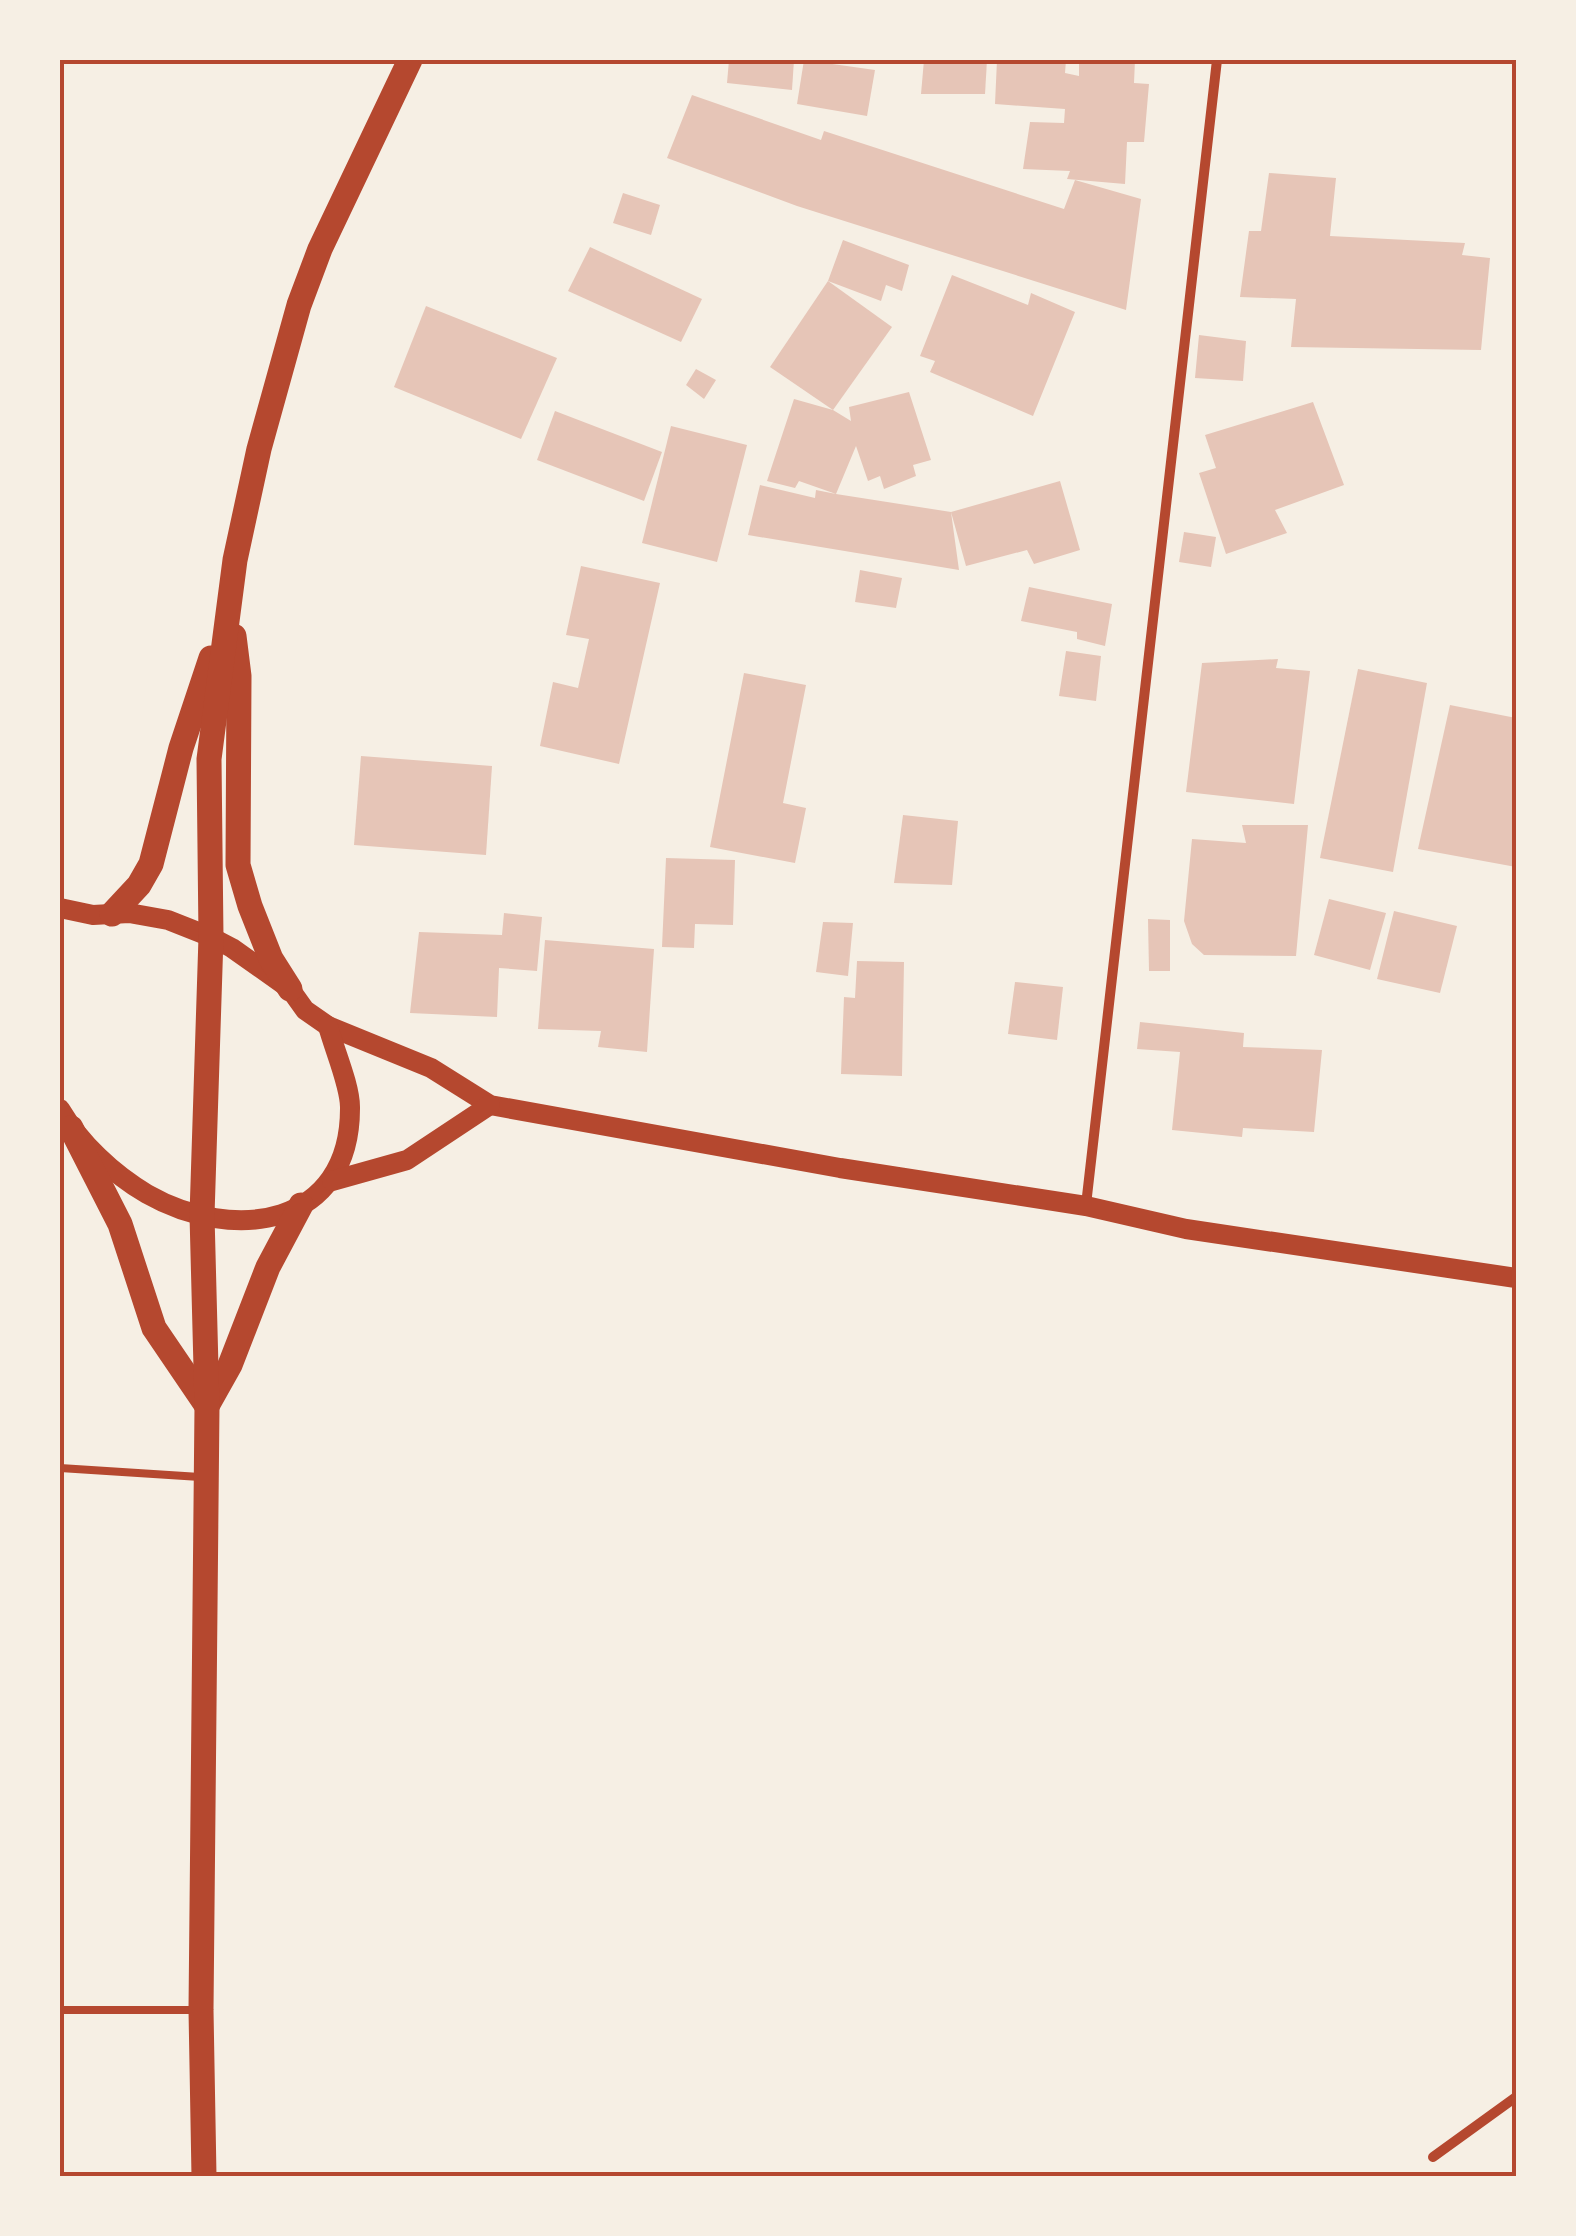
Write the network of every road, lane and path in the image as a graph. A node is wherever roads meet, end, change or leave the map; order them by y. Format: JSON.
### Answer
{"nodes":[{"id":1,"x":410,"y":60,"type":"edge"},
{"id":2,"x":1217,"y":60,"type":"edge"},
{"id":3,"x":229,"y":601,"type":"junction"},
{"id":4,"x":62,"y":913,"type":"edge"},
{"id":5,"x":112,"y":914,"type":"junction"},
{"id":6,"x":211,"y":938,"type":"junction"},
{"id":7,"x":290,"y":990,"type":"junction"},
{"id":8,"x":328,"y":1026,"type":"junction"},
{"id":9,"x":490,"y":1105,"type":"junction"},
{"id":10,"x":66,"y":1118,"type":"edge"},
{"id":11,"x":332,"y":1181,"type":"junction"},
{"id":12,"x":301,"y":1205,"type":"junction"},
{"id":13,"x":1086,"y":1206,"type":"junction"},
{"id":14,"x":202,"y":1215,"type":"junction"},
{"id":15,"x":1516,"y":1278,"type":"edge"},
{"id":16,"x":206,"y":1406,"type":"junction"},
{"id":17,"x":60,"y":1468,"type":"edge"},
{"id":18,"x":205,"y":1477,"type":"junction"},
{"id":19,"x":62,"y":2010,"type":"edge"},
{"id":20,"x":202,"y":2010,"type":"junction"},
{"id":21,"x":1516,"y":2097,"type":"edge"},
{"id":22,"x":1433,"y":2157,"type":"dead end"},
{"id":23,"x":204,"y":2176,"type":"edge"}],
"edges":[{"from":1,"to":3,"type":"main road"},
{"from":2,"to":13,"type":"street"},
{"from":3,"to":5,"type":"main road"},
{"from":3,"to":6,"type":"main road"},
{"from":3,"to":7,"type":"main road"},
{"from":4,"to":5,"type":"main road"},
{"from":5,"to":6,"type":"main road"},
{"from":6,"to":7,"type":"main road"},
{"from":6,"to":14,"type":"main road"},
{"from":7,"to":8,"type":"main road"},
{"from":8,"to":9,"type":"main road"},
{"from":8,"to":11,"type":"main road"},
{"from":9,"to":11,"type":"main road"},
{"from":9,"to":13,"type":"main road"},
{"from":10,"to":14,"type":"main road"},
{"from":10,"to":16,"type":"main road"},
{"from":11,"to":12,"type":"main road"},
{"from":12,"to":14,"type":"main road"},
{"from":12,"to":16,"type":"main road"},
{"from":13,"to":15,"type":"main road"},
{"from":14,"to":16,"type":"main road"},
{"from":16,"to":18,"type":"main road"},
{"from":17,"to":18,"type":"lane"},
{"from":18,"to":20,"type":"main road"},
{"from":19,"to":20,"type":"lane"},
{"from":20,"to":23,"type":"main road"},
{"from":21,"to":22,"type":"street"}]}
